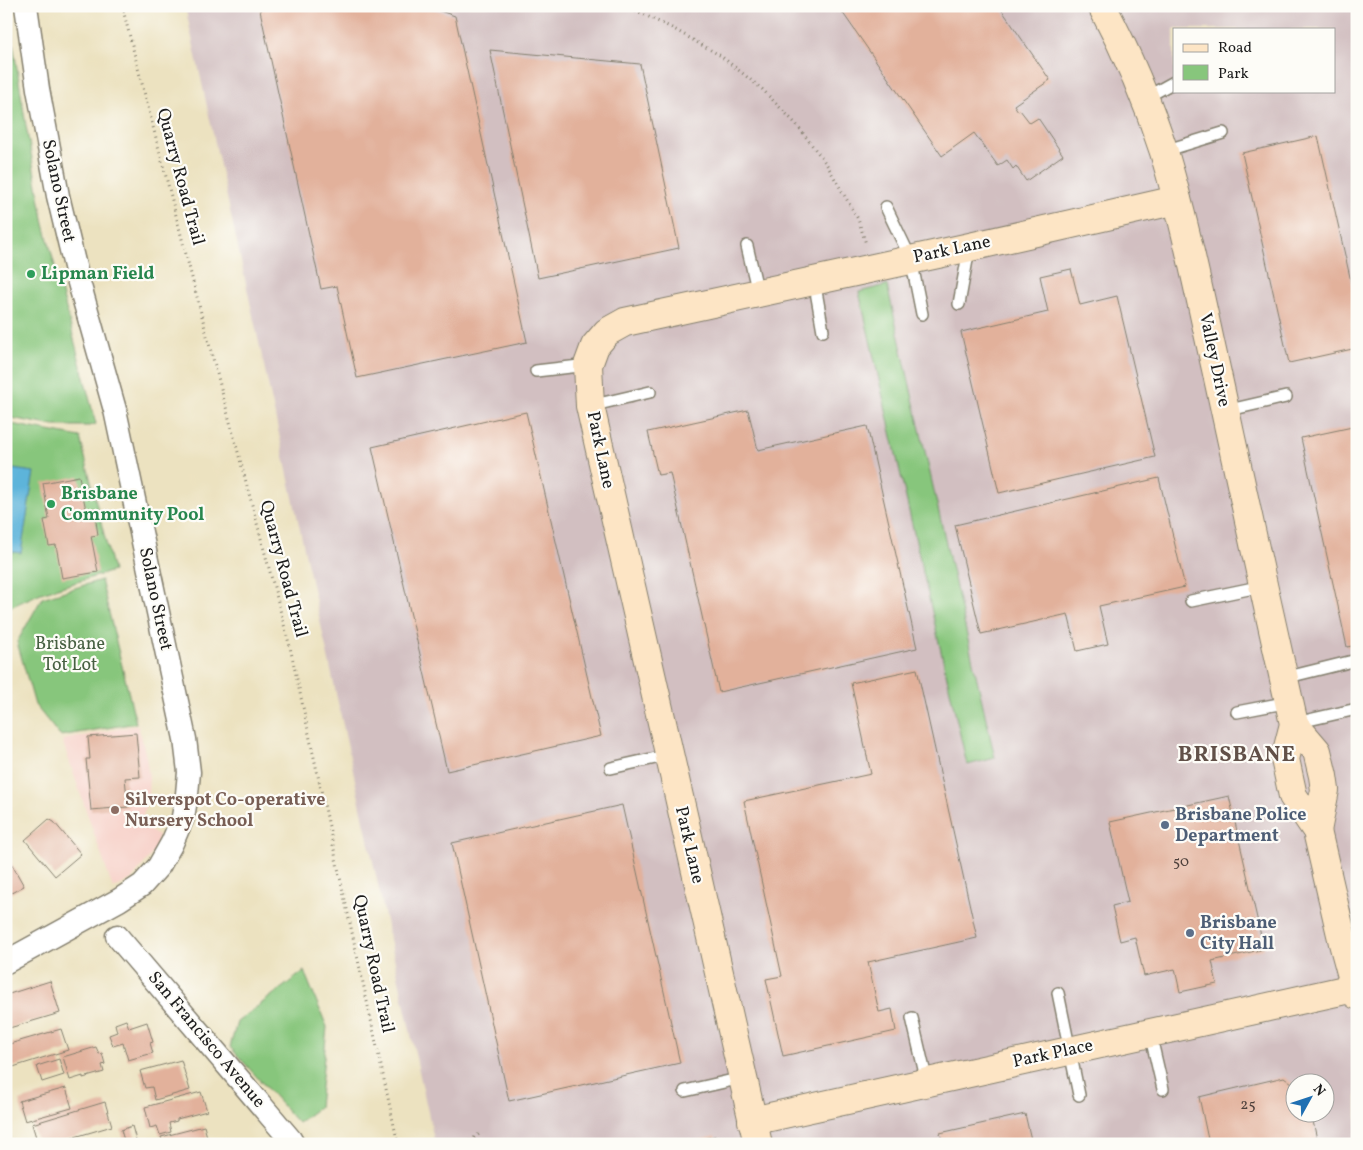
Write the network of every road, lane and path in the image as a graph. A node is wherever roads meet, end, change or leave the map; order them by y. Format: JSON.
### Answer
{"nodes":[{"id":1,"x":26,"y":6,"type":"edge"},
{"id":2,"x":122,"y":6,"type":"edge"},
{"id":3,"x":626,"y":6,"type":"edge"},
{"id":4,"x":1102,"y":6,"type":"edge"},
{"id":5,"x":1173,"y":83,"type":"edge"},
{"id":6,"x":1144,"y":98,"type":"junction"},
{"id":7,"x":1223,"y":133,"type":"dead end"},
{"id":8,"x":1164,"y":151,"type":"junction"},
{"id":9,"x":1177,"y":200,"type":"junction"},
{"id":10,"x":886,"y":207,"type":"dead end"},
{"id":11,"x":747,"y":246,"type":"dead end"},
{"id":12,"x":970,"y":247,"type":"junction"},
{"id":13,"x":911,"y":259,"type":"junction"},
{"id":14,"x":874,"y":267,"type":"junction"},
{"id":15,"x":814,"y":280,"type":"junction"},
{"id":16,"x":758,"y":293,"type":"junction"},
{"id":17,"x":959,"y":304,"type":"dead end"},
{"id":18,"x":922,"y":314,"type":"dead end"},
{"id":19,"x":823,"y":331,"type":"dead end"},
{"id":20,"x":588,"y":365,"type":"junction"},
{"id":21,"x":536,"y":371,"type":"dead end"},
{"id":22,"x":650,"y":392,"type":"dead end"},
{"id":23,"x":1286,"y":397,"type":"dead end"},
{"id":24,"x":590,"y":406,"type":"junction"},
{"id":25,"x":1225,"y":411,"type":"junction"},
{"id":26,"x":1263,"y":586,"type":"junction"},
{"id":27,"x":1191,"y":600,"type":"dead end"},
{"id":28,"x":1357,"y":660,"type":"edge"},
{"id":29,"x":1289,"y":701,"type":"junction"},
{"id":30,"x":1357,"y":709,"type":"edge"},
{"id":31,"x":1237,"y":712,"type":"dead end"},
{"id":32,"x":669,"y":756,"type":"junction"},
{"id":33,"x":611,"y":768,"type":"dead end"},
{"id":34,"x":117,"y":936,"type":"dead end"},
{"id":35,"x":1350,"y":942,"type":"edge"},
{"id":36,"x":6,"y":962,"type":"edge"},
{"id":37,"x":1356,"y":992,"type":"edge"},
{"id":38,"x":1058,"y":994,"type":"dead end"},
{"id":39,"x":912,"y":1018,"type":"dead end"},
{"id":40,"x":1150,"y":1033,"type":"junction"},
{"id":41,"x":1071,"y":1050,"type":"junction"},
{"id":42,"x":742,"y":1078,"type":"junction"},
{"id":43,"x":927,"y":1082,"type":"junction"},
{"id":44,"x":1163,"y":1089,"type":"dead end"},
{"id":45,"x":685,"y":1091,"type":"dead end"},
{"id":46,"x":1079,"y":1095,"type":"dead end"},
{"id":47,"x":482,"y":1132,"type":"dead end"},
{"id":48,"x":755,"y":1132,"type":"edge"},
{"id":49,"x":293,"y":1144,"type":"edge"},
{"id":50,"x":398,"y":1144,"type":"edge"},
{"id":51,"x":466,"y":1144,"type":"edge"}],
"edges":[{"from":1,"to":36,"type":"street","name":"Solano Street"},
{"from":2,"to":50,"type":"path","name":"Quarry Road Trail"},
{"from":3,"to":14,"type":"path"},
{"from":4,"to":6,"type":"street","name":"Valley Drive"},
{"from":5,"to":6,"type":"lane"},
{"from":6,"to":8,"type":"street","name":"Valley Drive"},
{"from":7,"to":8,"type":"lane"},
{"from":8,"to":9,"type":"street","name":"Valley Drive"},
{"from":9,"to":12,"type":"street","name":"Park Lane"},
{"from":9,"to":25,"type":"street","name":"Valley Drive"},
{"from":10,"to":13,"type":"lane"},
{"from":11,"to":16,"type":"lane"},
{"from":12,"to":13,"type":"street","name":"Park Lane"},
{"from":12,"to":17,"type":"lane"},
{"from":13,"to":14,"type":"street","name":"Park Lane"},
{"from":13,"to":18,"type":"lane"},
{"from":14,"to":15,"type":"street","name":"Park Lane"},
{"from":15,"to":16,"type":"street","name":"Park Lane"},
{"from":15,"to":19,"type":"lane"},
{"from":16,"to":20,"type":"street","name":"Park Lane"},
{"from":20,"to":21,"type":"lane"},
{"from":20,"to":24,"type":"street","name":"Park Lane"},
{"from":22,"to":24,"type":"lane"},
{"from":23,"to":25,"type":"lane"},
{"from":24,"to":32,"type":"street","name":"Park Lane"},
{"from":25,"to":26,"type":"street","name":"Valley Drive"},
{"from":26,"to":27,"type":"lane"},
{"from":26,"to":29,"type":"street","name":"Valley Drive"},
{"from":28,"to":29,"type":"lane"},
{"from":29,"to":30,"type":"lane"},
{"from":29,"to":31,"type":"lane"},
{"from":29,"to":35,"type":"street","name":"Valley Drive"},
{"from":32,"to":33,"type":"lane"},
{"from":32,"to":42,"type":"street","name":"Park Lane"},
{"from":34,"to":49,"type":"street","name":"San Francisco Avenue"},
{"from":35,"to":37,"type":"street","name":"Valley Drive"},
{"from":37,"to":40,"type":"street","name":"Park Place"},
{"from":38,"to":41,"type":"lane"},
{"from":39,"to":43,"type":"lane"},
{"from":40,"to":41,"type":"street","name":"Park Place"},
{"from":40,"to":44,"type":"lane"},
{"from":41,"to":43,"type":"street","name":"Park Place"},
{"from":41,"to":46,"type":"lane"},
{"from":42,"to":45,"type":"lane"},
{"from":42,"to":48,"type":"street","name":"Park Lane"},
{"from":43,"to":48,"type":"street","name":"Park Place"},
{"from":47,"to":51,"type":"path"}]}
